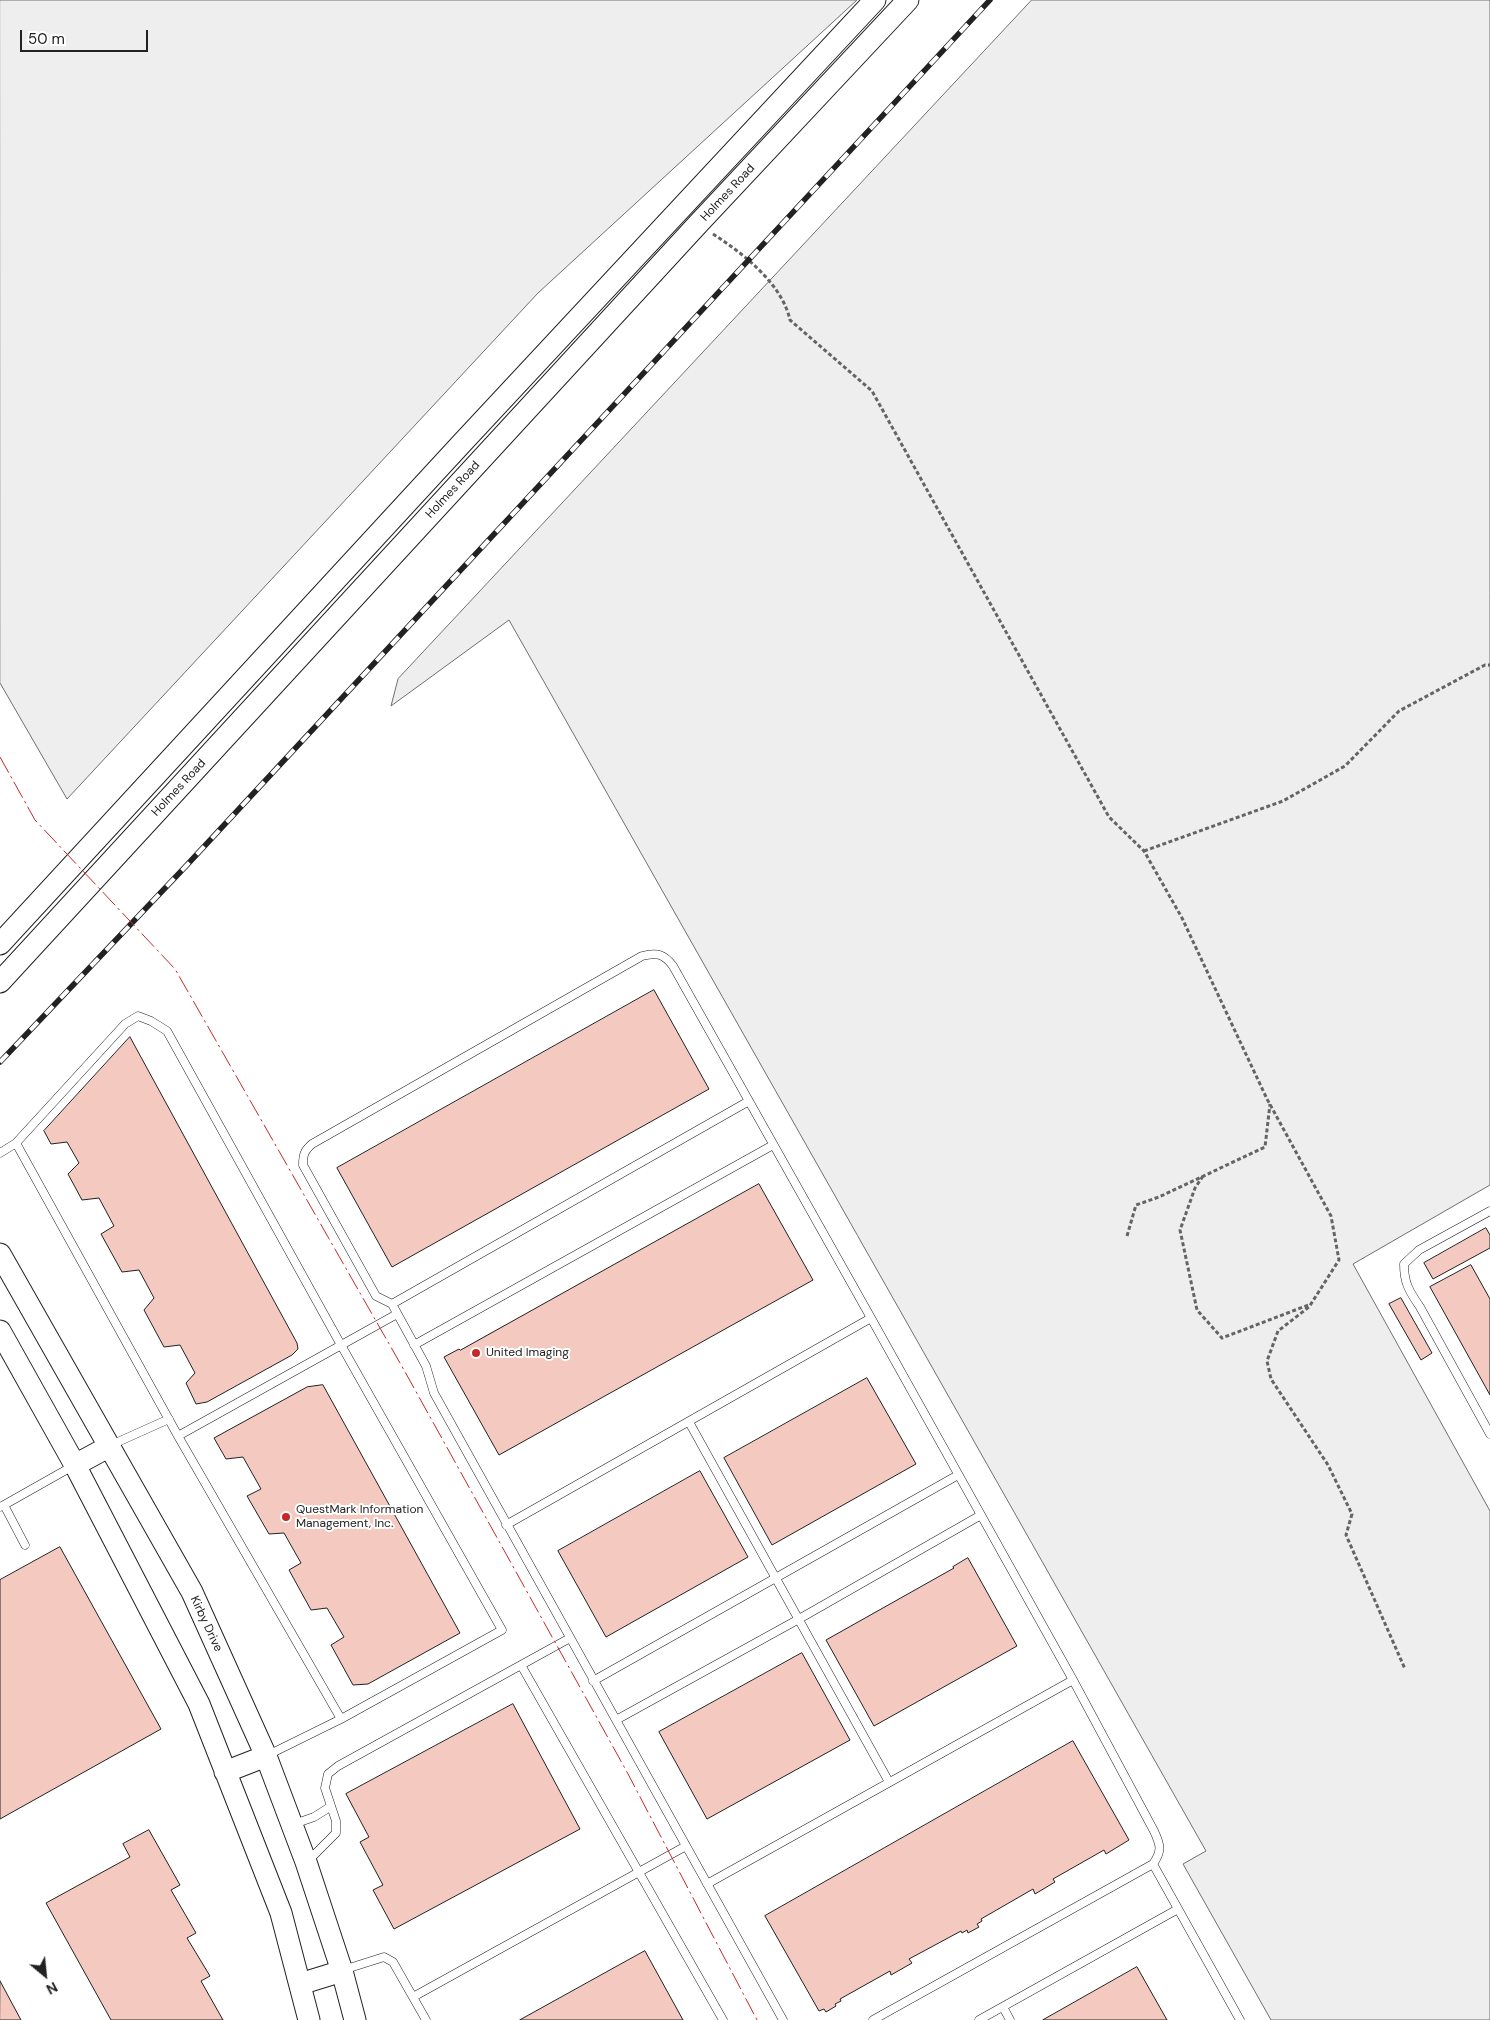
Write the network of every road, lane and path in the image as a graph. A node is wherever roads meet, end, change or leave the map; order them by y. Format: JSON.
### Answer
{"nodes":[{"id":1,"x":874,"y":0,"type":"edge"},
{"id":2,"x":908,"y":0,"type":"edge"},
{"id":3,"x":698,"y":224,"type":"junction"},
{"id":4,"x":1490,"y":665,"type":"edge"},
{"id":5,"x":1144,"y":851,"type":"junction"},
{"id":6,"x":0,"y":944,"type":"edge"},
{"id":7,"x":0,"y":982,"type":"edge"},
{"id":8,"x":749,"y":1101,"type":"junction"},
{"id":9,"x":1270,"y":1104,"type":"junction"},
{"id":10,"x":16,"y":1143,"type":"junction"},
{"id":11,"x":773,"y":1145,"type":"junction"},
{"id":12,"x":0,"y":1153,"type":"edge"},
{"id":13,"x":1203,"y":1176,"type":"junction"},
{"id":14,"x":1490,"y":1211,"type":"edge"},
{"id":15,"x":1127,"y":1236,"type":"dead end"},
{"id":16,"x":0,"y":1254,"type":"edge"},
{"id":17,"x":392,"y":1304,"type":"junction"},
{"id":18,"x":1312,"y":1304,"type":"junction"},
{"id":19,"x":397,"y":1314,"type":"junction"},
{"id":20,"x":871,"y":1318,"type":"junction"},
{"id":21,"x":0,"y":1331,"type":"edge"},
{"id":22,"x":341,"y":1345,"type":"junction"},
{"id":23,"x":414,"y":1345,"type":"junction"},
{"id":24,"x":169,"y":1419,"type":"junction"},
{"id":25,"x":689,"y":1422,"type":"junction"},
{"id":26,"x":1490,"y":1433,"type":"edge"},
{"id":27,"x":178,"y":1436,"type":"junction"},
{"id":28,"x":110,"y":1446,"type":"junction"},
{"id":29,"x":75,"y":1465,"type":"junction"},
{"id":30,"x":958,"y":1475,"type":"junction"},
{"id":31,"x":2,"y":1506,"type":"edge"},
{"id":32,"x":981,"y":1515,"type":"junction"},
{"id":33,"x":506,"y":1525,"type":"junction"},
{"id":34,"x":25,"y":1545,"type":"dead end"},
{"id":35,"x":775,"y":1577,"type":"junction"},
{"id":36,"x":799,"y":1619,"type":"junction"},
{"id":37,"x":570,"y":1638,"type":"junction"},
{"id":38,"x":521,"y":1665,"type":"junction"},
{"id":39,"x":1405,"y":1669,"type":"dead end"},
{"id":40,"x":1073,"y":1680,"type":"junction"},
{"id":41,"x":593,"y":1681,"type":"junction"},
{"id":42,"x":340,"y":1719,"type":"junction"},
{"id":43,"x":616,"y":1720,"type":"junction"},
{"id":44,"x":266,"y":1756,"type":"junction"},
{"id":45,"x":226,"y":1772,"type":"junction"},
{"id":46,"x":889,"y":1782,"type":"junction"},
{"id":47,"x":330,"y":1807,"type":"junction"},
{"id":48,"x":292,"y":1825,"type":"junction"},
{"id":49,"x":686,"y":1846,"type":"junction"},
{"id":50,"x":306,"y":1862,"type":"junction"},
{"id":51,"x":1153,"y":1864,"type":"junction"},
{"id":52,"x":639,"y":1872,"type":"junction"},
{"id":53,"x":707,"y":1884,"type":"junction"},
{"id":54,"x":1178,"y":1909,"type":"junction"},
{"id":55,"x":342,"y":1971,"type":"junction"},
{"id":56,"x":300,"y":1984,"type":"junction"},
{"id":57,"x":413,"y":1997,"type":"junction"},
{"id":58,"x":1003,"y":2007,"type":"junction"},
{"id":59,"x":309,"y":2020,"type":"edge"},
{"id":60,"x":355,"y":2020,"type":"edge"},
{"id":61,"x":426,"y":2020,"type":"edge"},
{"id":62,"x":723,"y":2020,"type":"edge"},
{"id":63,"x":782,"y":2020,"type":"edge"},
{"id":64,"x":873,"y":2020,"type":"edge"},
{"id":65,"x":979,"y":2020,"type":"edge"},
{"id":66,"x":1010,"y":2020,"type":"edge"},
{"id":67,"x":1240,"y":2020,"type":"edge"}],
"edges":[{"from":1,"to":6,"type":"main road","name":"Holmes Road"},
{"from":2,"to":3,"type":"main road","name":"Holmes Road"},
{"from":3,"to":5,"type":"path"},
{"from":3,"to":7,"type":"main road","name":"Holmes Road"},
{"from":4,"to":5,"type":"path"},
{"from":5,"to":9,"type":"path"},
{"from":8,"to":11,"type":"lane"},
{"from":8,"to":17,"type":"lane"},
{"from":8,"to":17,"type":"lane"},
{"from":9,"to":13,"type":"path"},
{"from":9,"to":18,"type":"path"},
{"from":10,"to":12,"type":"lane"},
{"from":10,"to":22,"type":"lane"},
{"from":10,"to":24,"type":"lane"},
{"from":11,"to":20,"type":"lane"},
{"from":11,"to":23,"type":"lane"},
{"from":13,"to":15,"type":"path"},
{"from":13,"to":18,"type":"path"},
{"from":14,"to":26,"type":"lane"},
{"from":16,"to":28,"type":"main road","name":"Kirby Drive"},
{"from":17,"to":19,"type":"lane"},
{"from":18,"to":39,"type":"path"},
{"from":19,"to":22,"type":"lane"},
{"from":19,"to":23,"type":"lane"},
{"from":20,"to":25,"type":"lane"},
{"from":20,"to":30,"type":"lane"},
{"from":21,"to":29,"type":"main road"},
{"from":22,"to":27,"type":"lane"},
{"from":22,"to":42,"type":"lane"},
{"from":23,"to":33,"type":"lane"},
{"from":24,"to":27,"type":"lane"},
{"from":24,"to":28,"type":"lane"},
{"from":25,"to":33,"type":"lane"},
{"from":25,"to":35,"type":"lane"},
{"from":27,"to":42,"type":"lane"},
{"from":28,"to":29,"type":"main road"},
{"from":28,"to":44,"type":"main road","name":"Kirby Drive"},
{"from":29,"to":31,"type":"lane"},
{"from":29,"to":45,"type":"main road"},
{"from":30,"to":32,"type":"lane"},
{"from":30,"to":35,"type":"lane"},
{"from":31,"to":34,"type":"lane"},
{"from":32,"to":36,"type":"lane"},
{"from":32,"to":40,"type":"lane"},
{"from":33,"to":37,"type":"lane"},
{"from":35,"to":36,"type":"lane"},
{"from":35,"to":41,"type":"lane"},
{"from":36,"to":43,"type":"lane"},
{"from":36,"to":46,"type":"lane"},
{"from":37,"to":38,"type":"lane"},
{"from":37,"to":41,"type":"lane"},
{"from":38,"to":47,"type":"lane"},
{"from":38,"to":52,"type":"lane"},
{"from":40,"to":46,"type":"lane"},
{"from":40,"to":51,"type":"lane"},
{"from":41,"to":43,"type":"lane"},
{"from":42,"to":44,"type":"lane"},
{"from":43,"to":49,"type":"lane"},
{"from":44,"to":45,"type":"main road"},
{"from":44,"to":48,"type":"main road","name":"Kirby Drive"},
{"from":45,"to":56,"type":"main road"},
{"from":46,"to":53,"type":"lane"},
{"from":47,"to":48,"type":"lane"},
{"from":47,"to":50,"type":"lane"},
{"from":48,"to":50,"type":"main road","name":"Kirby Drive"},
{"from":49,"to":52,"type":"lane"},
{"from":49,"to":53,"type":"lane"},
{"from":50,"to":55,"type":"main road","name":"Kirby Drive"},
{"from":51,"to":54,"type":"lane"},
{"from":51,"to":64,"type":"lane"},
{"from":52,"to":57,"type":"lane"},
{"from":52,"to":62,"type":"lane"},
{"from":53,"to":63,"type":"lane"},
{"from":54,"to":58,"type":"lane"},
{"from":54,"to":67,"type":"lane"},
{"from":55,"to":56,"type":"main road"},
{"from":55,"to":57,"type":"lane"},
{"from":55,"to":60,"type":"main road","name":"Kirby Drive"},
{"from":56,"to":59,"type":"main road"},
{"from":57,"to":61,"type":"lane"},
{"from":58,"to":65,"type":"lane"},
{"from":58,"to":66,"type":"lane"}]}
